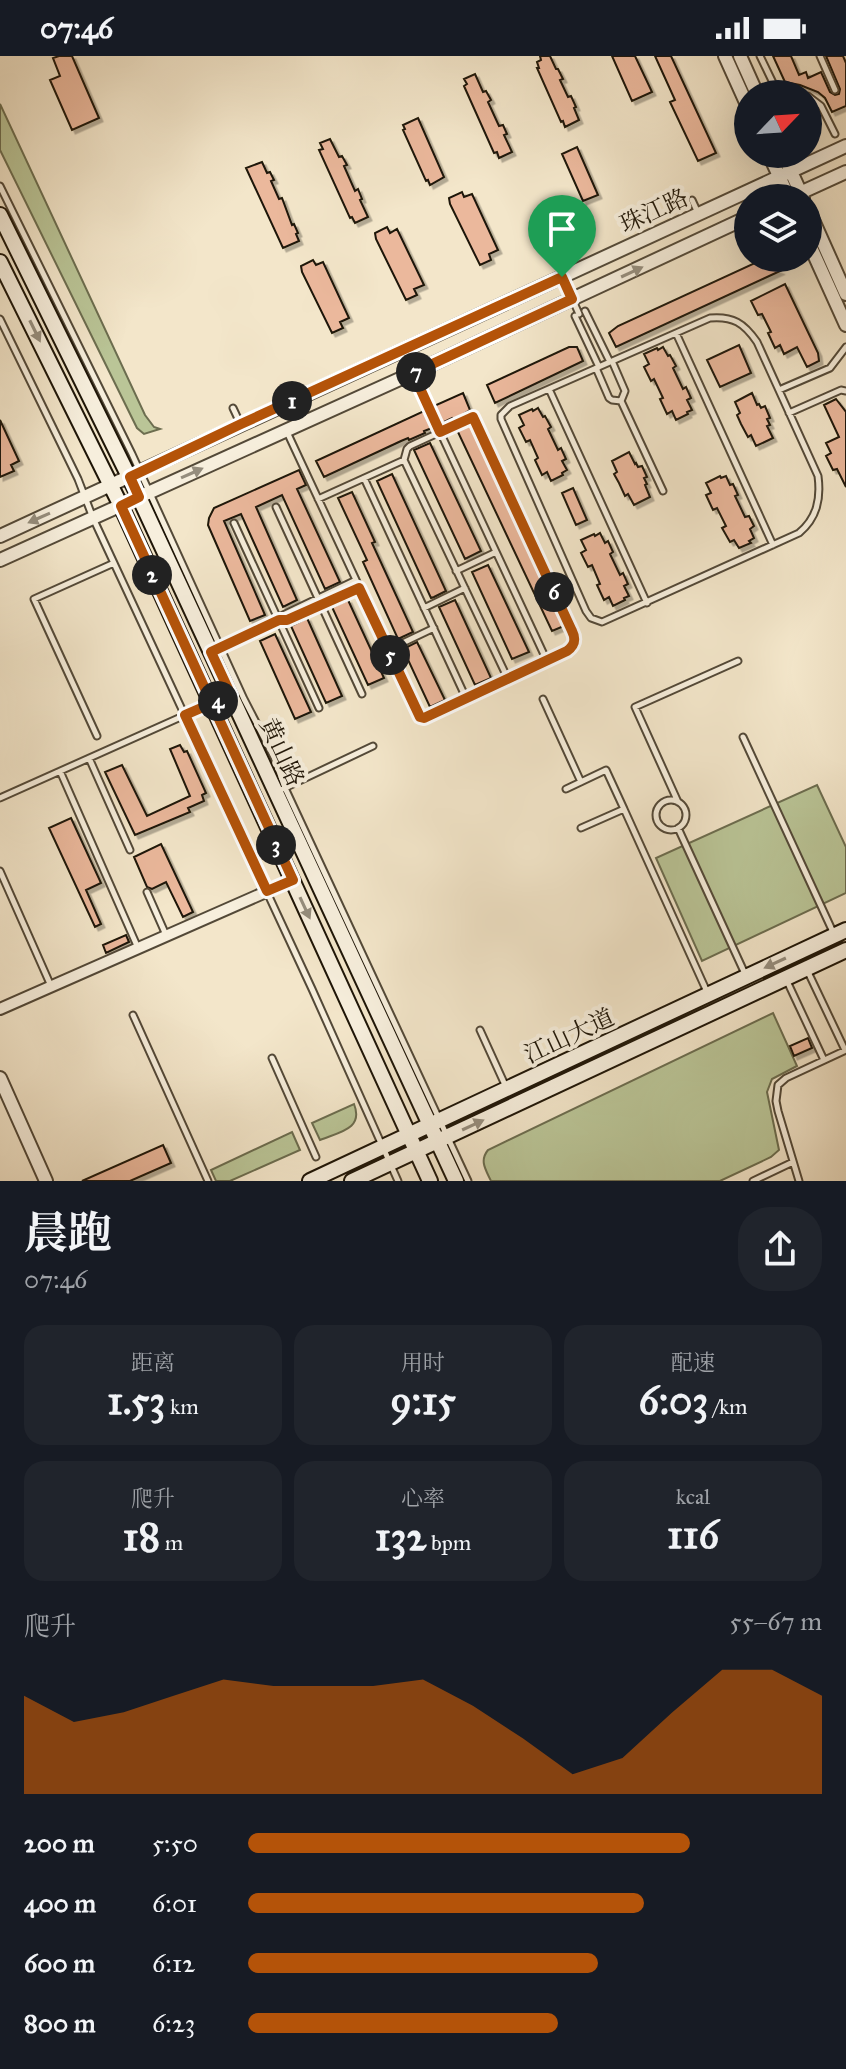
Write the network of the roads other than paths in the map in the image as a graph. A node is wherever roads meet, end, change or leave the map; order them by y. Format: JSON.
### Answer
{"nodes":[{"id":1,"x":725,"y":56,"type":"edge"},
{"id":2,"x":740,"y":56,"type":"edge"},
{"id":3,"x":760,"y":56,"type":"edge"},
{"id":4,"x":820,"y":56,"type":"edge"},
{"id":5,"x":736,"y":80,"type":"edge"},
{"id":6,"x":751,"y":80,"type":"edge"},
{"id":7,"x":772,"y":80,"type":"edge"},
{"id":8,"x":835,"y":90,"type":"dead end"},
{"id":9,"x":822,"y":108,"type":"edge"},
{"id":10,"x":835,"y":134,"type":"dead end"},
{"id":11,"x":846,"y":146,"type":"edge"},
{"id":12,"x":780,"y":168,"type":"edge"},
{"id":13,"x":784,"y":168,"type":"edge"},
{"id":14,"x":846,"y":172,"type":"edge"},
{"id":15,"x":785,"y":174,"type":"junction"},
{"id":16,"x":789,"y":184,"type":"edge"},
{"id":17,"x":822,"y":184,"type":"edge"},
{"id":18,"x":0,"y":186,"type":"edge"},
{"id":19,"x":692,"y":200,"type":"dead end"},
{"id":20,"x":699,"y":214,"type":"junction"},
{"id":21,"x":0,"y":215,"type":"edge"},
{"id":22,"x":686,"y":220,"type":"junction"},
{"id":23,"x":734,"y":224,"type":"edge"},
{"id":24,"x":822,"y":240,"type":"edge"},
{"id":25,"x":696,"y":242,"type":"junction"},
{"id":26,"x":2,"y":271,"type":"edge"},
{"id":27,"x":822,"y":272,"type":"edge"},
{"id":28,"x":562,"y":277,"type":"junction"},
{"id":29,"x":846,"y":294,"type":"edge"},
{"id":30,"x":572,"y":299,"type":"junction"},
{"id":31,"x":579,"y":313,"type":"junction"},
{"id":32,"x":0,"y":319,"type":"edge"},
{"id":33,"x":846,"y":325,"type":"edge"},
{"id":34,"x":441,"y":333,"type":"junction"},
{"id":35,"x":676,"y":333,"type":"junction"},
{"id":36,"x":846,"y":347,"type":"edge"},
{"id":37,"x":451,"y":356,"type":"junction"},
{"id":38,"x":611,"y":362,"type":"junction"},
{"id":39,"x":598,"y":368,"type":"junction"},
{"id":40,"x":413,"y":373,"type":"junction"},
{"id":41,"x":329,"y":384,"type":"junction"},
{"id":42,"x":549,"y":389,"type":"junction"},
{"id":43,"x":779,"y":390,"type":"junction"},
{"id":44,"x":846,"y":391,"type":"edge"},
{"id":45,"x":621,"y":401,"type":"junction"},
{"id":46,"x":339,"y":407,"type":"junction"},
{"id":47,"x":233,"y":408,"type":"dead end"},
{"id":48,"x":789,"y":413,"type":"junction"},
{"id":49,"x":241,"y":424,"type":"junction"},
{"id":50,"x":286,"y":431,"type":"junction"},
{"id":51,"x":440,"y":432,"type":"junction"},
{"id":52,"x":404,"y":460,"type":"junction"},
{"id":53,"x":135,"y":474,"type":"junction"},
{"id":54,"x":364,"y":478,"type":"junction"},
{"id":55,"x":111,"y":486,"type":"junction"},
{"id":56,"x":663,"y":491,"type":"dead end"},
{"id":57,"x":145,"y":495,"type":"junction"},
{"id":58,"x":85,"y":498,"type":"junction"},
{"id":59,"x":318,"y":499,"type":"junction"},
{"id":60,"x":121,"y":506,"type":"junction"},
{"id":61,"x":276,"y":507,"type":"dead end"},
{"id":62,"x":93,"y":518,"type":"junction"},
{"id":63,"x":234,"y":523,"type":"dead end"},
{"id":64,"x":0,"y":536,"type":"edge"},
{"id":65,"x":773,"y":545,"type":"junction"},
{"id":66,"x":496,"y":552,"type":"junction"},
{"id":67,"x":0,"y":560,"type":"edge"},
{"id":68,"x":114,"y":563,"type":"junction"},
{"id":69,"x":456,"y":571,"type":"junction"},
{"id":70,"x":356,"y":580,"type":"junction"},
{"id":71,"x":359,"y":588,"type":"junction"},
{"id":72,"x":465,"y":588,"type":"junction"},
{"id":73,"x":320,"y":602,"type":"junction"},
{"id":74,"x":647,"y":603,"type":"junction"},
{"id":75,"x":424,"y":608,"type":"junction"},
{"id":76,"x":279,"y":620,"type":"junction"},
{"id":77,"x":434,"y":628,"type":"junction"},
{"id":78,"x":216,"y":650,"type":"junction"},
{"id":79,"x":388,"y":650,"type":"junction"},
{"id":80,"x":547,"y":661,"type":"junction"},
{"id":81,"x":738,"y":661,"type":"dead end"},
{"id":82,"x":508,"y":679,"type":"junction"},
{"id":83,"x":362,"y":694,"type":"dead end"},
{"id":84,"x":231,"y":695,"type":"junction"},
{"id":85,"x":466,"y":698,"type":"junction"},
{"id":86,"x":543,"y":699,"type":"dead end"},
{"id":87,"x":211,"y":703,"type":"junction"},
{"id":88,"x":319,"y":708,"type":"dead end"},
{"id":89,"x":185,"y":715,"type":"junction"},
{"id":90,"x":97,"y":736,"type":"dead end"},
{"id":91,"x":743,"y":737,"type":"dead end"},
{"id":92,"x":373,"y":746,"type":"dead end"},
{"id":93,"x":89,"y":758,"type":"junction"},
{"id":94,"x":60,"y":771,"type":"junction"},
{"id":95,"x":581,"y":782,"type":"junction"},
{"id":96,"x":566,"y":789,"type":"dead end"},
{"id":97,"x":281,"y":790,"type":"junction"},
{"id":98,"x":0,"y":798,"type":"edge"},
{"id":99,"x":678,"y":802,"type":"junction"},
{"id":100,"x":624,"y":809,"type":"junction"},
{"id":101,"x":581,"y":828,"type":"dead end"},
{"id":102,"x":678,"y":828,"type":"junction"},
{"id":103,"x":130,"y":850,"type":"dead end"},
{"id":104,"x":0,"y":871,"type":"edge"},
{"id":105,"x":293,"y":880,"type":"junction"},
{"id":106,"x":267,"y":891,"type":"junction"},
{"id":107,"x":147,"y":892,"type":"dead end"},
{"id":108,"x":840,"y":933,"type":"edge"},
{"id":109,"x":166,"y":936,"type":"junction"},
{"id":110,"x":138,"y":948,"type":"junction"},
{"id":111,"x":846,"y":950,"type":"edge"},
{"id":112,"x":807,"y":968,"type":"junction"},
{"id":113,"x":746,"y":977,"type":"junction"},
{"id":114,"x":786,"y":978,"type":"junction"},
{"id":115,"x":51,"y":986,"type":"junction"},
{"id":116,"x":708,"y":995,"type":"junction"},
{"id":117,"x":0,"y":1009,"type":"edge"},
{"id":118,"x":133,"y":1015,"type":"dead end"},
{"id":119,"x":480,"y":1030,"type":"dead end"},
{"id":120,"x":846,"y":1050,"type":"edge"},
{"id":121,"x":272,"y":1058,"type":"dead end"},
{"id":122,"x":824,"y":1060,"type":"junction"},
{"id":123,"x":0,"y":1078,"type":"edge"},
{"id":124,"x":507,"y":1089,"type":"junction"},
{"id":125,"x":0,"y":1095,"type":"edge"},
{"id":126,"x":435,"y":1123,"type":"junction"},
{"id":127,"x":409,"y":1135,"type":"junction"},
{"id":128,"x":443,"y":1139,"type":"junction"},
{"id":129,"x":382,"y":1147,"type":"junction"},
{"id":130,"x":417,"y":1151,"type":"junction"},
{"id":131,"x":316,"y":1157,"type":"dead end"},
{"id":132,"x":793,"y":1162,"type":"junction"},
{"id":133,"x":389,"y":1163,"type":"junction"},
{"id":134,"x":38,"y":1181,"type":"edge"},
{"id":135,"x":46,"y":1181,"type":"edge"},
{"id":136,"x":208,"y":1181,"type":"edge"},
{"id":137,"x":310,"y":1181,"type":"edge"},
{"id":138,"x":352,"y":1181,"type":"edge"},
{"id":139,"x":398,"y":1181,"type":"edge"},
{"id":140,"x":430,"y":1181,"type":"edge"},
{"id":141,"x":456,"y":1181,"type":"edge"},
{"id":142,"x":468,"y":1181,"type":"edge"},
{"id":143,"x":753,"y":1181,"type":"edge"},
{"id":144,"x":799,"y":1181,"type":"edge"}],
"edges":[{"from":1,"to":5,"type":"street"},
{"from":2,"to":6,"type":"street"},
{"from":3,"to":7,"type":"lane"},
{"from":4,"to":8,"type":"lane"},
{"from":9,"to":10,"type":"lane"},
{"from":11,"to":15,"type":"street","name":"珠江路"},
{"from":12,"to":15,"type":"street"},
{"from":13,"to":15,"type":"street"},
{"from":14,"to":17,"type":"street"},
{"from":15,"to":16,"type":"street"},
{"from":15,"to":20,"type":"street","name":"珠江路"},
{"from":18,"to":53,"type":"lane"},
{"from":19,"to":20,"type":"lane"},
{"from":20,"to":22,"type":"street","name":"珠江路"},
{"from":21,"to":53,"type":"main road","name":"黄山路"},
{"from":22,"to":25,"type":"street"},
{"from":22,"to":28,"type":"street","name":"珠江路"},
{"from":23,"to":25,"type":"street","name":"珠江路"},
{"from":24,"to":29,"type":"street"},
{"from":30,"to":25,"type":"street","name":"珠江路","one_way":true},
{"from":26,"to":55,"type":"main road","name":"黄山路","one_way":true},
{"from":27,"to":33,"type":"street"},
{"from":28,"to":30,"type":"lane"},
{"from":28,"to":34,"type":"street","name":"珠江路"},
{"from":30,"to":31,"type":"lane"},
{"from":30,"to":37,"type":"street","name":"珠江路"},
{"from":31,"to":38,"type":"lane"},
{"from":31,"to":39,"type":"lane"},
{"from":32,"to":58,"type":"lane"},
{"from":34,"to":37,"type":"street"},
{"from":34,"to":41,"type":"street","name":"珠江路"},
{"from":35,"to":38,"type":"lane"},
{"from":35,"to":43,"type":"lane"},
{"from":35,"to":65,"type":"lane"},
{"from":36,"to":43,"type":"lane"},
{"from":37,"to":40,"type":"street","name":"珠江路"},
{"from":38,"to":39,"type":"lane"},
{"from":38,"to":45,"type":"lane"},
{"from":39,"to":42,"type":"lane"},
{"from":39,"to":45,"type":"lane"},
{"from":40,"to":46,"type":"street","name":"珠江路"},
{"from":40,"to":51,"type":"lane"},
{"from":41,"to":46,"type":"street"},
{"from":41,"to":49,"type":"street","name":"珠江路"},
{"from":42,"to":74,"type":"lane"},
{"from":42,"to":74,"type":"lane"},
{"from":43,"to":48,"type":"lane"},
{"from":44,"to":48,"type":"lane"},
{"from":45,"to":56,"type":"lane"},
{"from":46,"to":50,"type":"street","name":"珠江路"},
{"from":47,"to":49,"type":"lane"},
{"from":48,"to":65,"type":"lane"},
{"from":49,"to":53,"type":"street","name":"珠江路"},
{"from":57,"to":50,"type":"street","name":"珠江路","one_way":true},
{"from":50,"to":59,"type":"lane"},
{"from":51,"to":52,"type":"lane"},
{"from":51,"to":66,"type":"lane"},
{"from":51,"to":80,"type":"lane"},
{"from":52,"to":54,"type":"lane"},
{"from":52,"to":69,"type":"lane"},
{"from":53,"to":55,"type":"street","name":"珠江路"},
{"from":53,"to":57,"type":"main road","name":"黄山路"},
{"from":54,"to":59,"type":"lane"},
{"from":54,"to":75,"type":"lane"},
{"from":55,"to":58,"type":"street","name":"珠江路"},
{"from":55,"to":60,"type":"main road","name":"黄山路"},
{"from":57,"to":60,"type":"street","name":"珠江路"},
{"from":57,"to":78,"type":"main road","name":"黄山路"},
{"from":58,"to":62,"type":"lane"},
{"from":58,"to":64,"type":"street","name":"珠江路","one_way":true},
{"from":59,"to":70,"type":"lane"},
{"from":60,"to":62,"type":"street","name":"珠江路"},
{"from":60,"to":87,"type":"main road","name":"黄山路"},
{"from":61,"to":73,"type":"lane"},
{"from":62,"to":67,"type":"street","name":"珠江路"},
{"from":62,"to":68,"type":"lane"},
{"from":63,"to":76,"type":"lane"},
{"from":65,"to":74,"type":"lane"},
{"from":66,"to":69,"type":"lane"},
{"from":66,"to":80,"type":"lane"},
{"from":68,"to":89,"type":"lane"},
{"from":68,"to":90,"type":"lane"},
{"from":69,"to":72,"type":"lane"},
{"from":70,"to":71,"type":"lane"},
{"from":70,"to":73,"type":"lane"},
{"from":71,"to":73,"type":"lane"},
{"from":71,"to":79,"type":"lane"},
{"from":72,"to":75,"type":"lane"},
{"from":72,"to":82,"type":"lane"},
{"from":73,"to":76,"type":"lane"},
{"from":73,"to":83,"type":"lane"},
{"from":75,"to":77,"type":"lane"},
{"from":76,"to":78,"type":"lane"},
{"from":76,"to":88,"type":"lane"},
{"from":77,"to":79,"type":"lane"},
{"from":77,"to":85,"type":"lane"},
{"from":78,"to":84,"type":"main road","name":"黄山路"},
{"from":78,"to":97,"type":"lane"},
{"from":79,"to":85,"type":"lane"},
{"from":80,"to":82,"type":"lane"},
{"from":81,"to":99,"type":"lane"},
{"from":82,"to":85,"type":"lane"},
{"from":84,"to":87,"type":"lane"},
{"from":84,"to":97,"type":"main road","name":"黄山路"},
{"from":86,"to":95,"type":"lane"},
{"from":87,"to":89,"type":"lane"},
{"from":87,"to":105,"type":"main road","name":"黄山路"},
{"from":89,"to":93,"type":"lane"},
{"from":89,"to":106,"type":"lane"},
{"from":91,"to":108,"type":"lane"},
{"from":92,"to":97,"type":"lane"},
{"from":93,"to":94,"type":"lane"},
{"from":93,"to":103,"type":"lane"},
{"from":94,"to":98,"type":"lane"},
{"from":94,"to":110,"type":"lane"},
{"from":95,"to":96,"type":"lane"},
{"from":95,"to":100,"type":"lane"},
{"from":97,"to":126,"type":"main road","name":"黄山路"},
{"from":99,"to":102,"type":"lane"},
{"from":99,"to":102,"type":"lane"},
{"from":100,"to":101,"type":"lane"},
{"from":100,"to":116,"type":"lane"},
{"from":102,"to":113,"type":"lane"},
{"from":104,"to":115,"type":"lane"},
{"from":105,"to":106,"type":"street"},
{"from":105,"to":127,"type":"main road","name":"黄山路","one_way":true},
{"from":106,"to":109,"type":"street"},
{"from":106,"to":129,"type":"lane"},
{"from":107,"to":109,"type":"lane"},
{"from":108,"to":113,"type":"main road","name":"江山大道","one_way":true},
{"from":109,"to":110,"type":"street"},
{"from":110,"to":115,"type":"street"},
{"from":111,"to":112,"type":"main road","name":"江山大道"},
{"from":112,"to":114,"type":"main road","name":"江山大道"},
{"from":112,"to":120,"type":"lane"},
{"from":113,"to":116,"type":"main road","name":"江山大道"},
{"from":114,"to":122,"type":"lane"},
{"from":128,"to":114,"type":"main road","name":"江山大道","one_way":true},
{"from":115,"to":117,"type":"street"},
{"from":116,"to":124,"type":"main road","name":"江山大道"},
{"from":118,"to":136,"type":"lane"},
{"from":119,"to":124,"type":"lane"},
{"from":120,"to":122,"type":"lane"},
{"from":121,"to":131,"type":"lane"},
{"from":122,"to":132,"type":"lane"},
{"from":123,"to":135,"type":"street"},
{"from":124,"to":126,"type":"main road","name":"江山大道"},
{"from":125,"to":134,"type":"street"},
{"from":126,"to":127,"type":"main road","name":"江山大道"},
{"from":126,"to":128,"type":"main road","name":"黄山路"},
{"from":127,"to":129,"type":"main road","name":"江山大道"},
{"from":127,"to":130,"type":"main road","name":"黄山路"},
{"from":128,"to":130,"type":"main road","name":"江山大道"},
{"from":128,"to":141,"type":"main road","name":"黄山路"},
{"from":128,"to":142,"type":"lane"},
{"from":129,"to":133,"type":"lane"},
{"from":129,"to":137,"type":"main road","name":"江山大道"},
{"from":130,"to":133,"type":"main road","name":"江山大道"},
{"from":130,"to":140,"type":"main road","name":"黄山路"},
{"from":132,"to":143,"type":"lane"},
{"from":132,"to":144,"type":"lane"},
{"from":133,"to":138,"type":"main road","name":"江山大道"},
{"from":133,"to":139,"type":"lane"}]}
